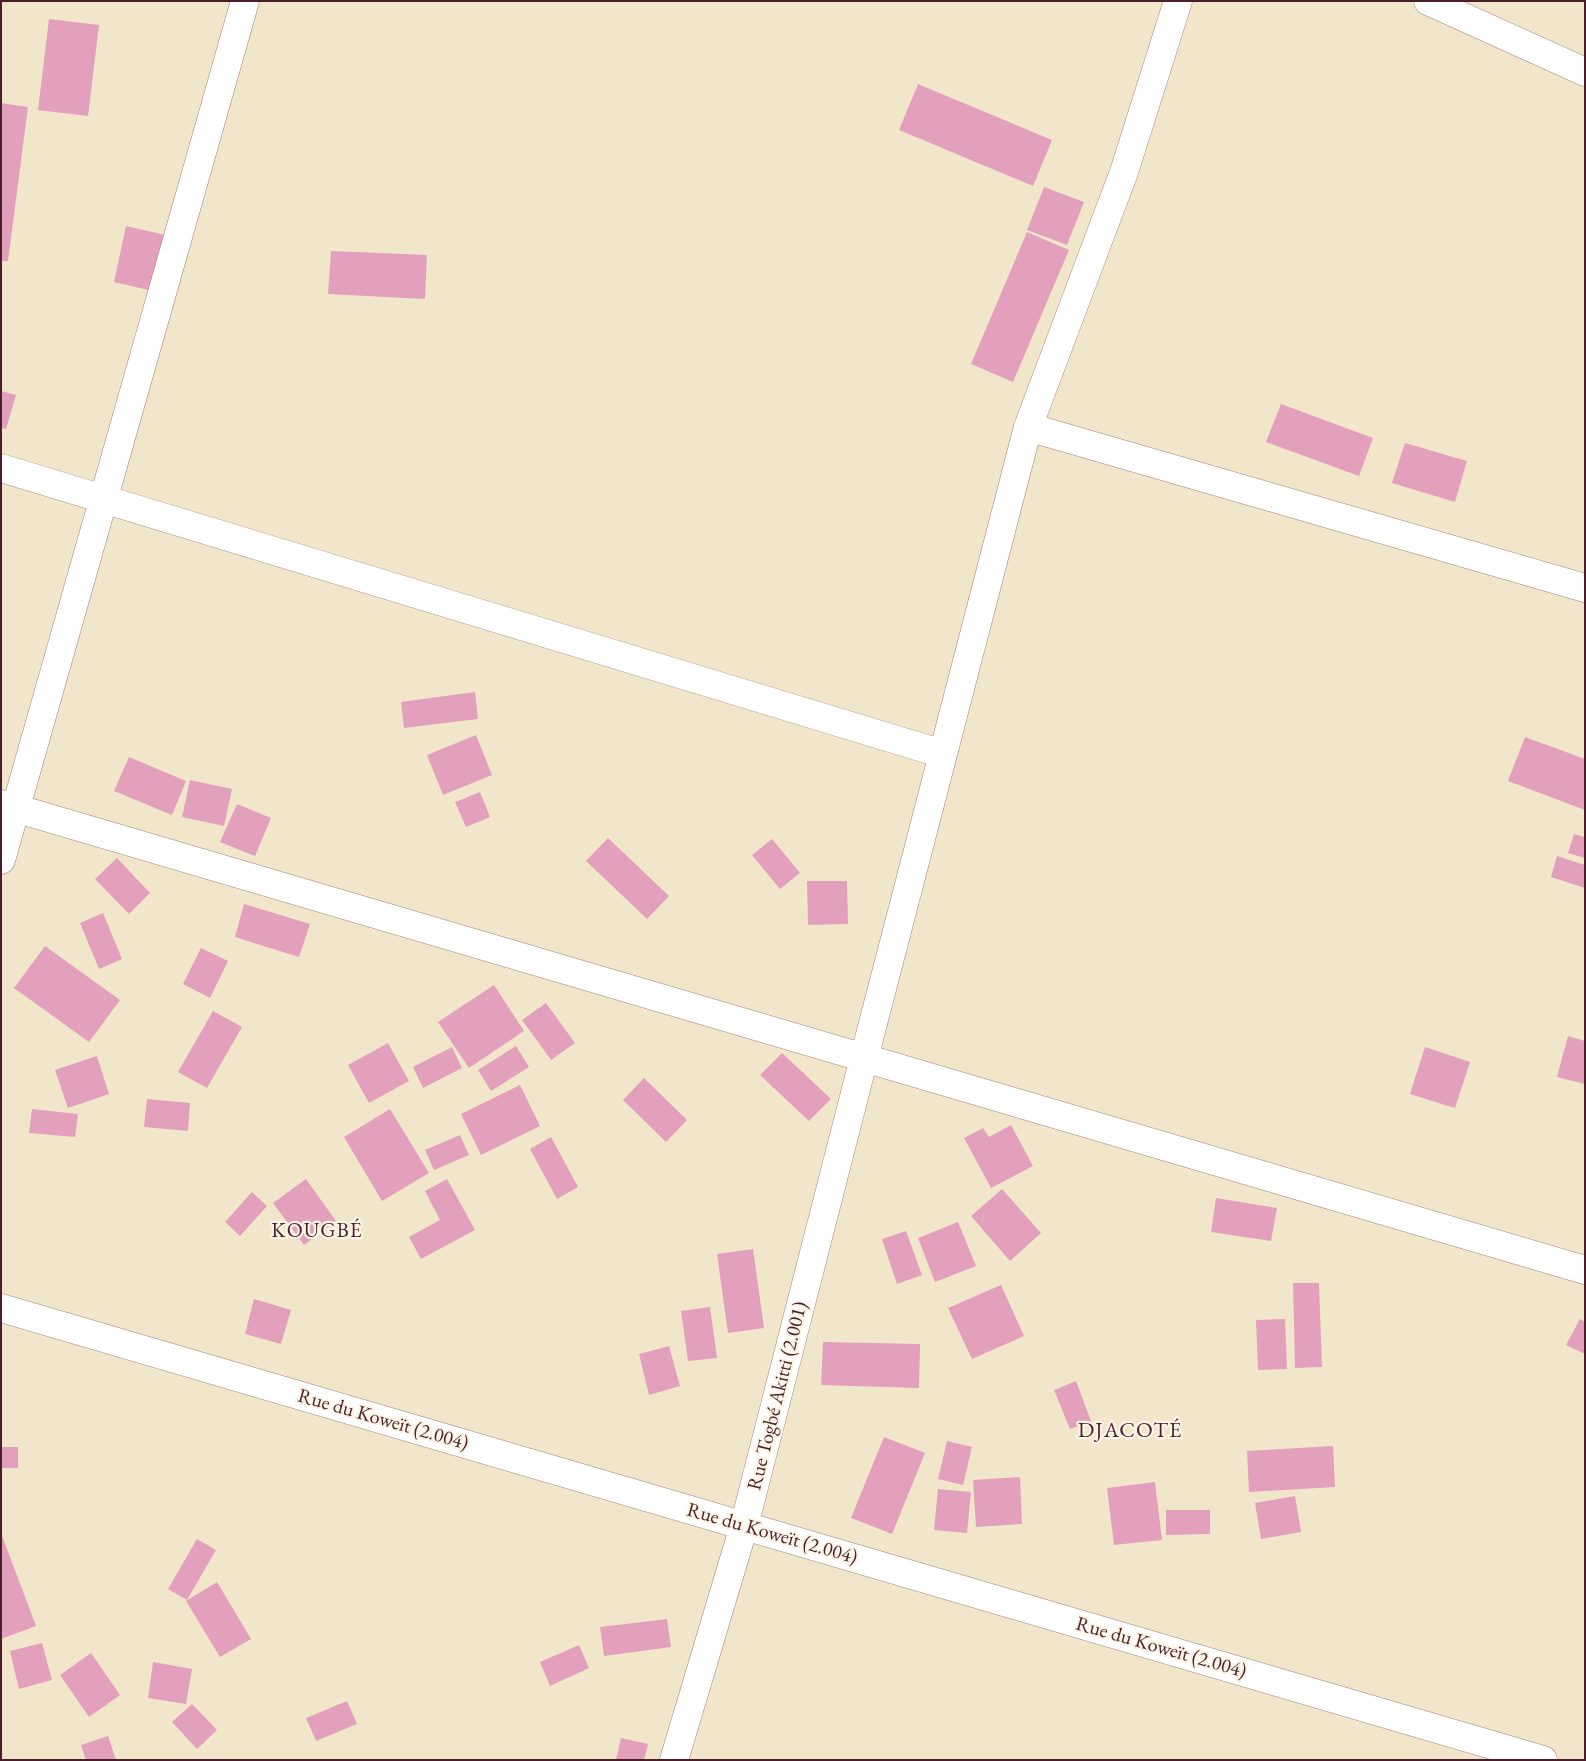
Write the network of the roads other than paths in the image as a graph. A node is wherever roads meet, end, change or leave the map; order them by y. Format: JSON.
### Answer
{"nodes":[{"id":1,"x":245,"y":1,"type":"edge"},
{"id":2,"x":1178,"y":1,"type":"edge"},
{"id":3,"x":1428,"y":1,"type":"edge"},
{"id":4,"x":1585,"y":72,"type":"edge"},
{"id":5,"x":1028,"y":427,"type":"junction"},
{"id":6,"x":1,"y":468,"type":"edge"},
{"id":7,"x":104,"y":500,"type":"junction"},
{"id":8,"x":1585,"y":588,"type":"edge"},
{"id":9,"x":943,"y":754,"type":"junction"},
{"id":10,"x":9,"y":806,"type":"edge"},
{"id":11,"x":1,"y":860,"type":"edge"},
{"id":12,"x":864,"y":1058,"type":"junction"},
{"id":13,"x":1585,"y":1270,"type":"edge"},
{"id":14,"x":1,"y":1308,"type":"edge"},
{"id":15,"x":744,"y":1526,"type":"junction"},
{"id":16,"x":674,"y":1760,"type":"edge"},
{"id":17,"x":1543,"y":1760,"type":"edge"}],
"edges":[{"from":1,"to":7,"type":"street"},
{"from":2,"to":5,"type":"street","name":"Rue Togbé Akitti (2.001)"},
{"from":3,"to":4,"type":"street"},
{"from":5,"to":8,"type":"street"},
{"from":5,"to":9,"type":"street","name":"Rue Togbé Akitti (2.001)"},
{"from":6,"to":7,"type":"street"},
{"from":7,"to":9,"type":"street"},
{"from":7,"to":10,"type":"street"},
{"from":9,"to":12,"type":"street","name":"Rue Togbé Akitti (2.001)"},
{"from":10,"to":11,"type":"street"},
{"from":10,"to":12,"type":"street"},
{"from":12,"to":13,"type":"street"},
{"from":12,"to":15,"type":"street","name":"Rue Togbé Akitti (2.001)"},
{"from":14,"to":15,"type":"street","name":"Rue du Koweït (2.004)"},
{"from":15,"to":16,"type":"street","name":"Rue Togbé Akitti (2.001)"},
{"from":15,"to":17,"type":"street","name":"Rue du Koweït (2.004)"}]}
